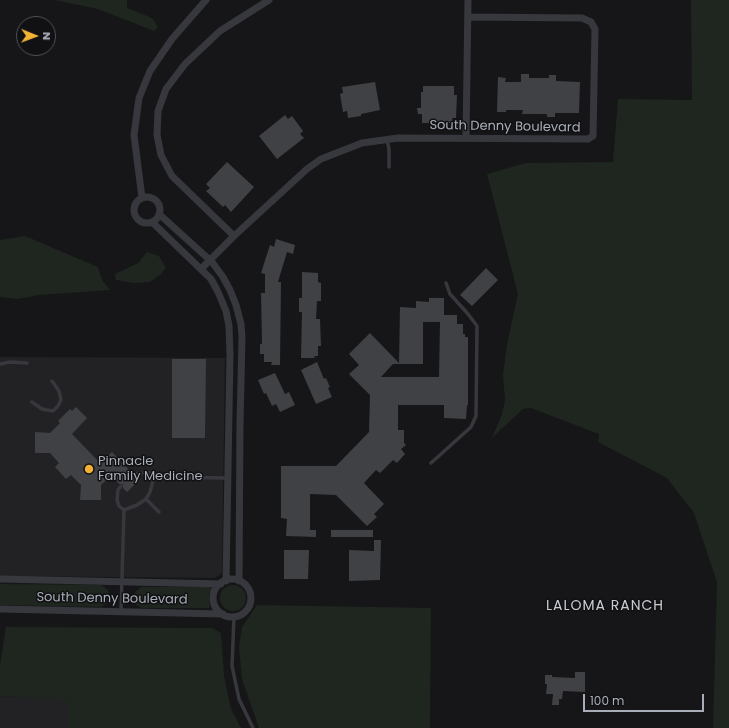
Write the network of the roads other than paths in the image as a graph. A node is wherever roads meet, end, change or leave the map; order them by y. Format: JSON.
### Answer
{"nodes":[{"id":1,"x":206,"y":0,"type":"edge"},
{"id":2,"x":269,"y":0,"type":"edge"},
{"id":3,"x":468,"y":0,"type":"edge"},
{"id":4,"x":468,"y":17,"type":"junction"},
{"id":5,"x":466,"y":138,"type":"junction"},
{"id":6,"x":386,"y":139,"type":"junction"},
{"id":7,"x":389,"y":166,"type":"dead end"},
{"id":8,"x":142,"y":198,"type":"junction"},
{"id":9,"x":159,"y":214,"type":"junction"},
{"id":10,"x":152,"y":222,"type":"junction"},
{"id":11,"x":234,"y":236,"type":"junction"},
{"id":12,"x":210,"y":260,"type":"junction"},
{"id":13,"x":201,"y":269,"type":"junction"},
{"id":14,"x":446,"y":283,"type":"dead end"},
{"id":15,"x":27,"y":363,"type":"dead end"},
{"id":16,"x":0,"y":364,"type":"edge"},
{"id":17,"x":52,"y":381,"type":"dead end"},
{"id":18,"x":32,"y":402,"type":"dead end"},
{"id":19,"x":432,"y":463,"type":"dead end"},
{"id":20,"x":133,"y":474,"type":"dead end"},
{"id":21,"x":154,"y":477,"type":"junction"},
{"id":22,"x":227,"y":478,"type":"junction"},
{"id":23,"x":240,"y":478,"type":"junction"},
{"id":24,"x":121,"y":486,"type":"dead end"},
{"id":25,"x":146,"y":499,"type":"junction"},
{"id":26,"x":124,"y":510,"type":"junction"},
{"id":27,"x":159,"y":512,"type":"dead end"},
{"id":28,"x":226,"y":541,"type":"junction"},
{"id":29,"x":240,"y":541,"type":"junction"},
{"id":30,"x":0,"y":579,"type":"edge"},
{"id":31,"x":239,"y":581,"type":"junction"},
{"id":32,"x":121,"y":582,"type":"junction"},
{"id":33,"x":223,"y":582,"type":"junction"},
{"id":34,"x":0,"y":609,"type":"edge"},
{"id":35,"x":121,"y":612,"type":"junction"},
{"id":36,"x":222,"y":614,"type":"junction"},
{"id":37,"x":234,"y":617,"type":"junction"},
{"id":38,"x":253,"y":728,"type":"edge"}],
"edges":[{"from":1,"to":8,"type":"street"},
{"from":2,"to":11,"type":"street"},
{"from":3,"to":4,"type":"street"},
{"from":4,"to":5,"type":"street"},
{"from":4,"to":5,"type":"street","name":"South Denny Boulevard"},
{"from":5,"to":6,"type":"street","name":"South Denny Boulevard"},
{"from":6,"to":7,"type":"lane"},
{"from":6,"to":11,"type":"street","name":"South Denny Boulevard"},
{"from":8,"to":9,"type":"street"},
{"from":8,"to":10,"type":"street"},
{"from":9,"to":10,"type":"street"},
{"from":9,"to":12,"type":"street"},
{"from":10,"to":13,"type":"street"},
{"from":11,"to":12,"type":"street","name":"South Denny Boulevard"},
{"from":12,"to":13,"type":"street","name":"South Denny Boulevard"},
{"from":12,"to":23,"type":"street"},
{"from":13,"to":22,"type":"street"},
{"from":14,"to":19,"type":"lane"},
{"from":15,"to":16,"type":"lane"},
{"from":17,"to":18,"type":"lane"},
{"from":20,"to":21,"type":"lane"},
{"from":21,"to":22,"type":"lane"},
{"from":21,"to":25,"type":"lane"},
{"from":22,"to":23,"type":"street"},
{"from":22,"to":28,"type":"street"},
{"from":23,"to":29,"type":"street"},
{"from":24,"to":26,"type":"lane"},
{"from":25,"to":26,"type":"lane"},
{"from":25,"to":27,"type":"lane"},
{"from":26,"to":32,"type":"lane"},
{"from":28,"to":29,"type":"street"},
{"from":28,"to":33,"type":"street"},
{"from":29,"to":31,"type":"street"},
{"from":30,"to":32,"type":"street","name":"South Denny Boulevard"},
{"from":31,"to":33,"type":"street","name":"South Denny Boulevard"},
{"from":31,"to":37,"type":"street"},
{"from":32,"to":33,"type":"street","name":"South Denny Boulevard"},
{"from":32,"to":35,"type":"lane"},
{"from":33,"to":36,"type":"street"},
{"from":34,"to":35,"type":"street","name":"South Denny Boulevard"},
{"from":35,"to":36,"type":"street","name":"South Denny Boulevard"},
{"from":36,"to":37,"type":"street","name":"South Denny Boulevard"},
{"from":37,"to":38,"type":"lane"}]}
